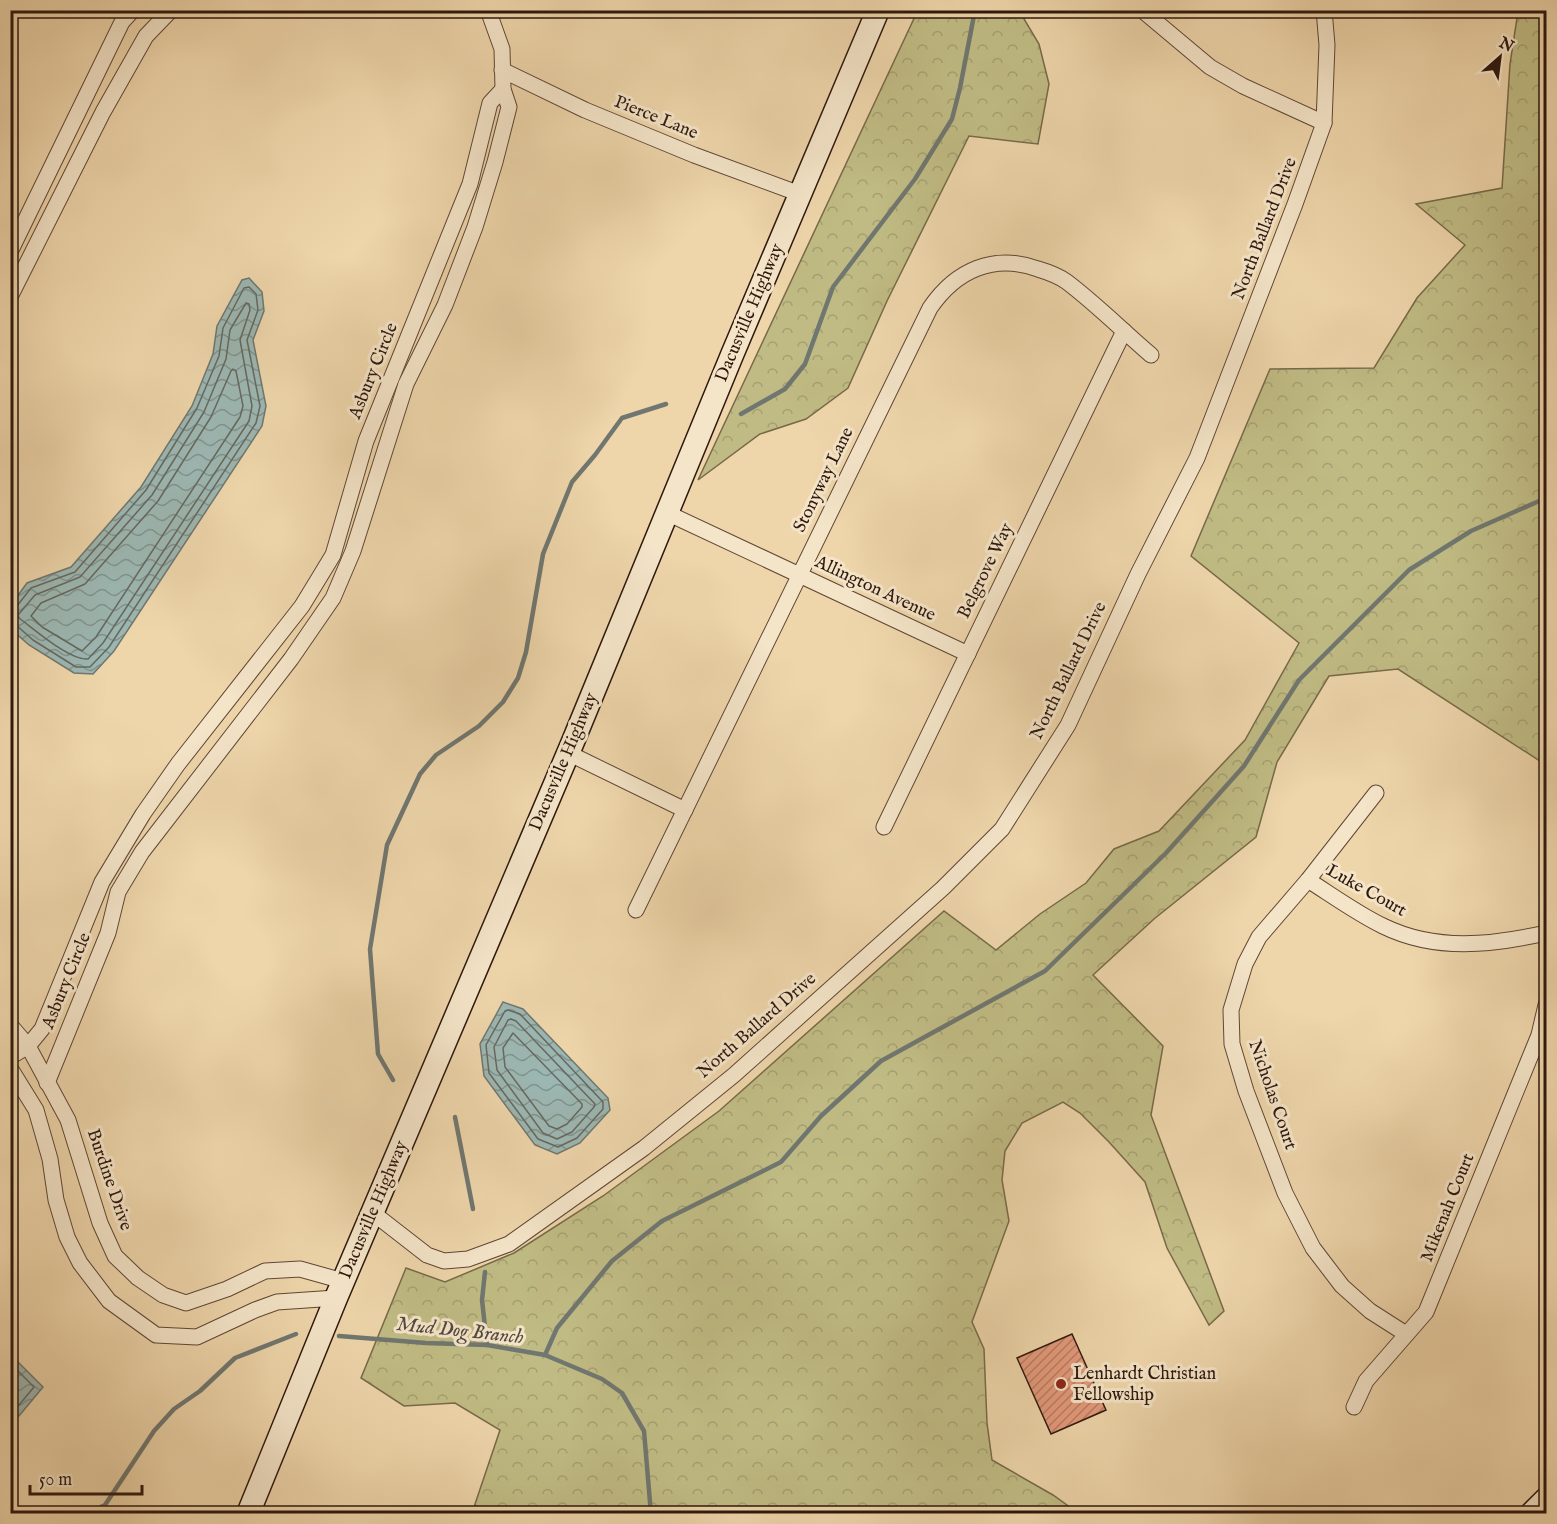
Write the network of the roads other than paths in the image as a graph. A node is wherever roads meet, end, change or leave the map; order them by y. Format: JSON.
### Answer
{"nodes":[{"id":1,"x":133,"y":10,"type":"edge"},
{"id":2,"x":171,"y":10,"type":"edge"},
{"id":3,"x":489,"y":10,"type":"edge"},
{"id":4,"x":878,"y":10,"type":"edge"},
{"id":5,"x":1143,"y":10,"type":"edge"},
{"id":6,"x":1324,"y":10,"type":"edge"},
{"id":7,"x":502,"y":70,"type":"junction"},
{"id":8,"x":502,"y":88,"type":"junction"},
{"id":9,"x":83,"y":102,"type":"junction"},
{"id":10,"x":103,"y":112,"type":"junction"},
{"id":11,"x":1324,"y":123,"type":"junction"},
{"id":12,"x":470,"y":184,"type":"junction"},
{"id":13,"x":487,"y":191,"type":"junction"},
{"id":14,"x":800,"y":194,"type":"junction"},
{"id":15,"x":456,"y":219,"type":"junction"},
{"id":16,"x":475,"y":227,"type":"junction"},
{"id":17,"x":10,"y":252,"type":"edge"},
{"id":18,"x":10,"y":297,"type":"edge"},
{"id":19,"x":424,"y":297,"type":"junction"},
{"id":20,"x":445,"y":305,"type":"junction"},
{"id":21,"x":1124,"y":331,"type":"junction"},
{"id":22,"x":1150,"y":355,"type":"dead end"},
{"id":23,"x":360,"y":460,"type":"junction"},
{"id":24,"x":380,"y":466,"type":"junction"},
{"id":25,"x":667,"y":513,"type":"junction"},
{"id":26,"x":344,"y":517,"type":"junction"},
{"id":27,"x":362,"y":522,"type":"junction"},
{"id":28,"x":799,"y":574,"type":"junction"},
{"id":29,"x":298,"y":611,"type":"junction"},
{"id":30,"x":315,"y":624,"type":"junction"},
{"id":31,"x":968,"y":654,"type":"junction"},
{"id":32,"x":248,"y":675,"type":"junction"},
{"id":33,"x":266,"y":691,"type":"junction"},
{"id":34,"x":568,"y":753,"type":"junction"},
{"id":35,"x":1376,"y":793,"type":"dead end"},
{"id":36,"x":148,"y":807,"type":"junction"},
{"id":37,"x":685,"y":810,"type":"junction"},
{"id":38,"x":165,"y":822,"type":"junction"},
{"id":39,"x":884,"y":827,"type":"dead end"},
{"id":40,"x":1308,"y":880,"type":"junction"},
{"id":41,"x":102,"y":882,"type":"junction"},
{"id":42,"x":118,"y":892,"type":"junction"},
{"id":43,"x":636,"y":910,"type":"dead end"},
{"id":44,"x":1546,"y":933,"type":"edge"},
{"id":45,"x":1546,"y":1005,"type":"edge"},
{"id":46,"x":10,"y":1025,"type":"edge"},
{"id":47,"x":28,"y":1046,"type":"junction"},
{"id":48,"x":10,"y":1057,"type":"edge"},
{"id":49,"x":10,"y":1068,"type":"edge"},
{"id":50,"x":47,"y":1083,"type":"junction"},
{"id":51,"x":373,"y":1213,"type":"junction"},
{"id":52,"x":339,"y":1290,"type":"junction"},
{"id":53,"x":1406,"y":1335,"type":"junction"},
{"id":54,"x":1354,"y":1407,"type":"dead end"},
{"id":55,"x":1546,"y":1498,"type":"edge"},
{"id":56,"x":248,"y":1514,"type":"edge"},
{"id":57,"x":1531,"y":1514,"type":"edge"}],
"edges":[{"from":1,"to":9,"type":"street"},
{"from":2,"to":10,"type":"street"},
{"from":3,"to":7,"type":"street","name":"Asbury Circle"},
{"from":4,"to":14,"type":"main road","name":"Dacusville Highway"},
{"from":5,"to":11,"type":"street"},
{"from":6,"to":11,"type":"street","name":"North Ballard Drive"},
{"from":7,"to":8,"type":"street","name":"Asbury Circle"},
{"from":7,"to":14,"type":"street","name":"Pierce Lane"},
{"from":8,"to":12,"type":"street","name":"Asbury Circle"},
{"from":8,"to":13,"type":"street","name":"Asbury Circle"},
{"from":9,"to":10,"type":"street"},
{"from":9,"to":17,"type":"street"},
{"from":10,"to":18,"type":"street"},
{"from":11,"to":51,"type":"street","name":"North Ballard Drive"},
{"from":12,"to":13,"type":"street"},
{"from":12,"to":15,"type":"street","name":"Asbury Circle"},
{"from":13,"to":16,"type":"street","name":"Asbury Circle"},
{"from":14,"to":25,"type":"main road","name":"Dacusville Highway"},
{"from":15,"to":16,"type":"street"},
{"from":15,"to":19,"type":"street","name":"Asbury Circle"},
{"from":16,"to":20,"type":"street","name":"Asbury Circle"},
{"from":19,"to":20,"type":"street"},
{"from":19,"to":23,"type":"street","name":"Asbury Circle"},
{"from":20,"to":24,"type":"street","name":"Asbury Circle"},
{"from":21,"to":22,"type":"street","name":"Stonyway Lane"},
{"from":21,"to":28,"type":"street","name":"Stonyway Lane"},
{"from":21,"to":31,"type":"street","name":"Belgrove Way"},
{"from":23,"to":24,"type":"street"},
{"from":23,"to":26,"type":"street","name":"Asbury Circle"},
{"from":24,"to":27,"type":"street","name":"Asbury Circle"},
{"from":25,"to":28,"type":"street","name":"Allington Avenue"},
{"from":25,"to":34,"type":"main road","name":"Dacusville Highway"},
{"from":26,"to":27,"type":"street"},
{"from":26,"to":29,"type":"street","name":"Asbury Circle"},
{"from":27,"to":30,"type":"street","name":"Asbury Circle"},
{"from":28,"to":31,"type":"street","name":"Allington Avenue"},
{"from":28,"to":37,"type":"street","name":"Stonyway Lane"},
{"from":29,"to":30,"type":"street"},
{"from":29,"to":32,"type":"street","name":"Asbury Circle"},
{"from":30,"to":33,"type":"street","name":"Asbury Circle"},
{"from":31,"to":39,"type":"street","name":"Belgrove Way"},
{"from":32,"to":33,"type":"street"},
{"from":32,"to":36,"type":"street","name":"Asbury Circle"},
{"from":33,"to":38,"type":"street","name":"Asbury Circle"},
{"from":34,"to":37,"type":"street"},
{"from":34,"to":51,"type":"main road","name":"Dacusville Highway"},
{"from":35,"to":40,"type":"street","name":"Nicholas Court"},
{"from":36,"to":38,"type":"street"},
{"from":36,"to":41,"type":"street","name":"Asbury Circle"},
{"from":37,"to":43,"type":"street","name":"Stonyway Lane"},
{"from":38,"to":42,"type":"street","name":"Asbury Circle"},
{"from":40,"to":44,"type":"street","name":"Luke Court"},
{"from":40,"to":53,"type":"street","name":"Nicholas Court"},
{"from":41,"to":42,"type":"street"},
{"from":41,"to":47,"type":"street","name":"Asbury Circle"},
{"from":42,"to":50,"type":"street","name":"Asbury Circle"},
{"from":45,"to":53,"type":"street","name":"Mikenah Court"},
{"from":46,"to":47,"type":"street","name":"Burdine Drive"},
{"from":47,"to":48,"type":"street","name":"Asbury Circle"},
{"from":47,"to":50,"type":"street","name":"Burdine Drive"},
{"from":49,"to":52,"type":"street"},
{"from":50,"to":52,"type":"street","name":"Burdine Drive"},
{"from":51,"to":52,"type":"main road","name":"Dacusville Highway"},
{"from":52,"to":56,"type":"main road","name":"Dacusville Highway"},
{"from":53,"to":54,"type":"street","name":"Mikenah Court"},
{"from":55,"to":57,"type":"main road"}]}
